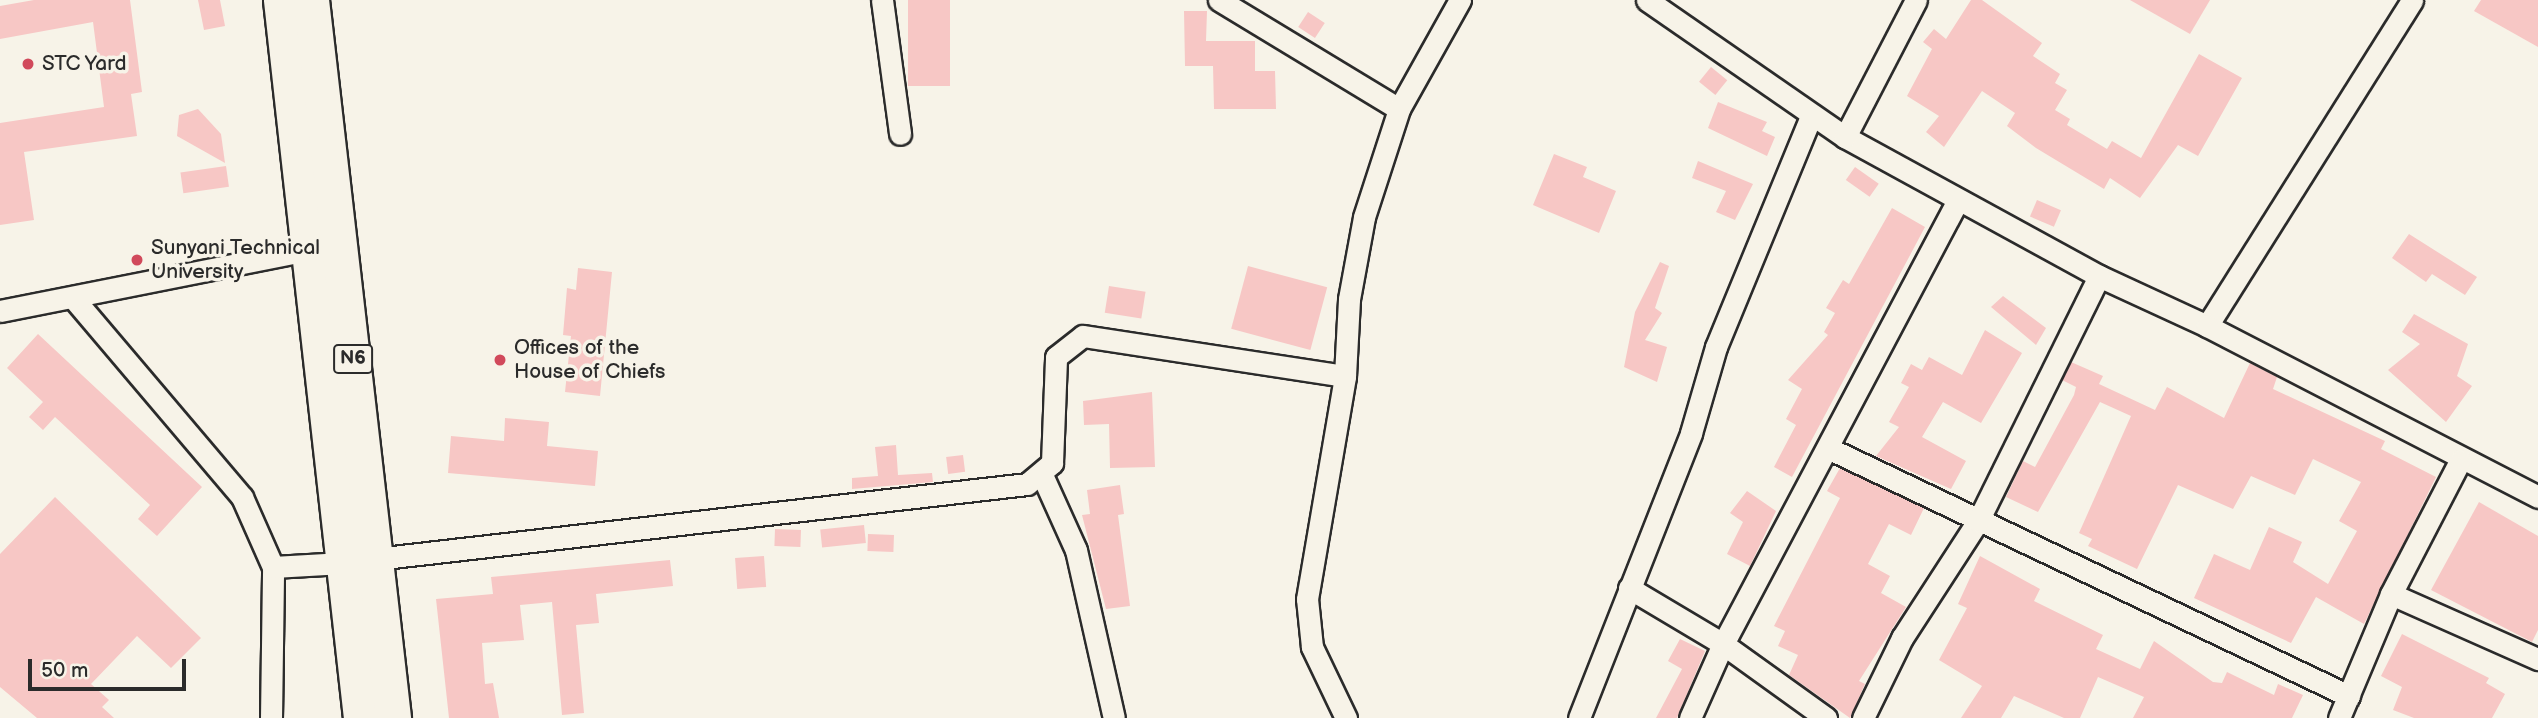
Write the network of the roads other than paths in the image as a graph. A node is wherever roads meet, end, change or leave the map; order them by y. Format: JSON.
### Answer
{"nodes":[{"id":1,"x":281,"y":0,"type":"edge"},
{"id":2,"x":311,"y":0,"type":"edge"},
{"id":3,"x":882,"y":0,"type":"edge"},
{"id":4,"x":1219,"y":0,"type":"edge"},
{"id":5,"x":1460,"y":0,"type":"edge"},
{"id":6,"x":1647,"y":0,"type":"edge"},
{"id":7,"x":1916,"y":0,"type":"edge"},
{"id":8,"x":2412,"y":0,"type":"edge"},
{"id":9,"x":1399,"y":109,"type":"junction"},
{"id":10,"x":1811,"y":116,"type":"junction"},
{"id":11,"x":900,"y":134,"type":"dead end"},
{"id":12,"x":1845,"y":137,"type":"junction"},
{"id":13,"x":1958,"y":200,"type":"junction"},
{"id":14,"x":309,"y":250,"type":"junction"},
{"id":15,"x":2099,"y":276,"type":"junction"},
{"id":16,"x":75,"y":299,"type":"junction"},
{"id":17,"x":0,"y":311,"type":"edge"},
{"id":18,"x":2207,"y":326,"type":"junction"},
{"id":19,"x":1345,"y":376,"type":"junction"},
{"id":20,"x":1830,"y":449,"type":"junction"},
{"id":21,"x":2460,"y":461,"type":"junction"},
{"id":22,"x":1043,"y":477,"type":"junction"},
{"id":23,"x":2538,"y":496,"type":"edge"},
{"id":24,"x":1978,"y":521,"type":"junction"},
{"id":25,"x":359,"y":561,"type":"junction"},
{"id":26,"x":273,"y":567,"type":"junction"},
{"id":27,"x":1629,"y":588,"type":"junction"},
{"id":28,"x":2391,"y":594,"type":"junction"},
{"id":29,"x":1723,"y":644,"type":"junction"},
{"id":30,"x":2538,"y":659,"type":"edge"},
{"id":31,"x":2349,"y":696,"type":"junction"},
{"id":32,"x":1871,"y":715,"type":"edge"},
{"id":33,"x":271,"y":718,"type":"edge"},
{"id":34,"x":361,"y":718,"type":"edge"},
{"id":35,"x":393,"y":718,"type":"edge"},
{"id":36,"x":1114,"y":718,"type":"edge"},
{"id":37,"x":1346,"y":718,"type":"edge"},
{"id":38,"x":1579,"y":718,"type":"edge"},
{"id":39,"x":1690,"y":718,"type":"edge"},
{"id":40,"x":1826,"y":718,"type":"edge"},
{"id":41,"x":2339,"y":718,"type":"edge"}],
"edges":[{"from":1,"to":14,"type":"main road","number":"N6"},
{"from":2,"to":25,"type":"main road","number":"N6"},
{"from":3,"to":11,"type":"street"},
{"from":4,"to":9,"type":"street"},
{"from":5,"to":9,"type":"street"},
{"from":6,"to":10,"type":"street"},
{"from":7,"to":12,"type":"street"},
{"from":8,"to":18,"type":"street"},
{"from":9,"to":19,"type":"street"},
{"from":10,"to":12,"type":"street"},
{"from":10,"to":27,"type":"street"},
{"from":12,"to":13,"type":"street"},
{"from":13,"to":15,"type":"street"},
{"from":13,"to":20,"type":"street"},
{"from":14,"to":16,"type":"street"},
{"from":14,"to":25,"type":"main road","number":"N6"},
{"from":15,"to":18,"type":"street"},
{"from":15,"to":24,"type":"street"},
{"from":16,"to":17,"type":"street"},
{"from":16,"to":26,"type":"street"},
{"from":18,"to":21,"type":"street"},
{"from":19,"to":22,"type":"street"},
{"from":19,"to":37,"type":"street"},
{"from":20,"to":24,"type":"street"},
{"from":20,"to":29,"type":"street"},
{"from":21,"to":23,"type":"street"},
{"from":21,"to":28,"type":"street"},
{"from":22,"to":25,"type":"street"},
{"from":22,"to":36,"type":"street"},
{"from":24,"to":31,"type":"street"},
{"from":24,"to":32,"type":"street"},
{"from":25,"to":26,"type":"street"},
{"from":25,"to":34,"type":"main road","number":"N6"},
{"from":25,"to":35,"type":"main road","number":"N6"},
{"from":26,"to":33,"type":"street"},
{"from":27,"to":29,"type":"street"},
{"from":27,"to":38,"type":"street"},
{"from":28,"to":30,"type":"street"},
{"from":28,"to":31,"type":"street"},
{"from":29,"to":39,"type":"street"},
{"from":29,"to":40,"type":"street"},
{"from":31,"to":41,"type":"street"}]}
